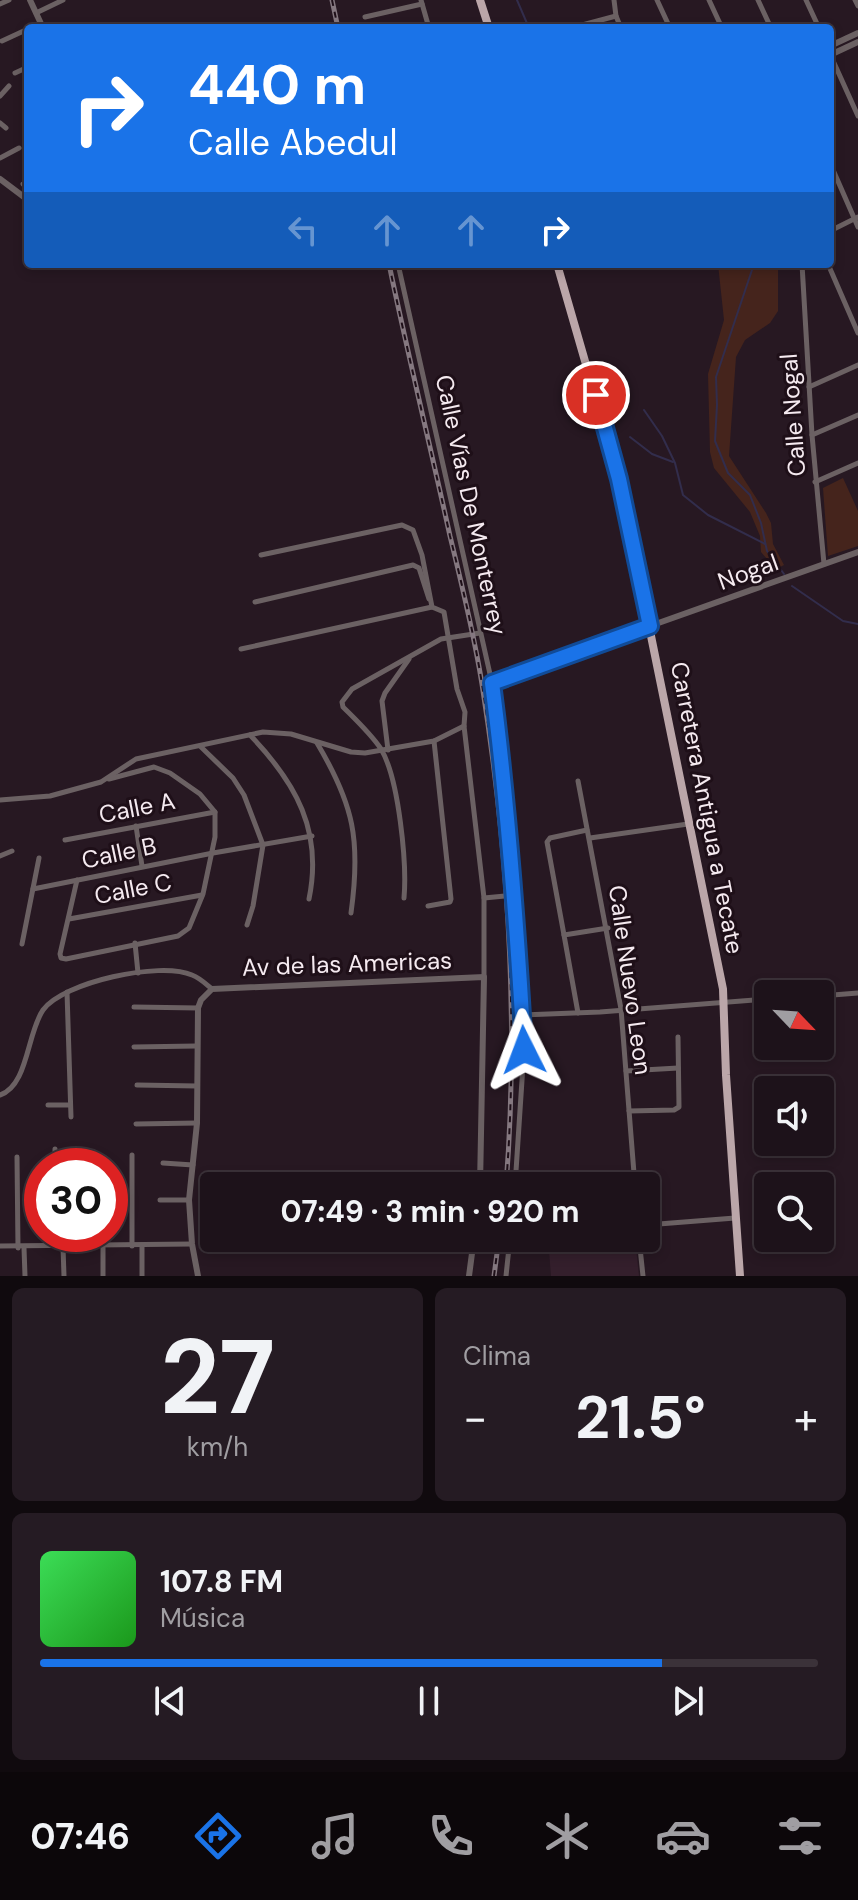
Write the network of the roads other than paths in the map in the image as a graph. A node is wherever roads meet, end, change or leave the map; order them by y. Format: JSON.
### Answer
{"nodes":[{"id":1,"x":9,"y":0,"type":"edge"},
{"id":2,"x":30,"y":0,"type":"edge"},
{"id":3,"x":63,"y":0,"type":"edge"},
{"id":4,"x":480,"y":0,"type":"edge"},
{"id":5,"x":614,"y":0,"type":"edge"},
{"id":6,"x":657,"y":0,"type":"edge"},
{"id":7,"x":709,"y":0,"type":"edge"},
{"id":8,"x":758,"y":0,"type":"edge"},
{"id":9,"x":806,"y":0,"type":"edge"},
{"id":10,"x":855,"y":0,"type":"edge"},
{"id":11,"x":422,"y":2,"type":"edge"},
{"id":12,"x":0,"y":4,"type":"edge"},
{"id":13,"x":858,"y":6,"type":"edge"},
{"id":14,"x":36,"y":13,"type":"junction"},
{"id":15,"x":616,"y":16,"type":"junction"},
{"id":16,"x":365,"y":17,"type":"dead end"},
{"id":17,"x":41,"y":24,"type":"edge"},
{"id":18,"x":428,"y":24,"type":"edge"},
{"id":19,"x":488,"y":24,"type":"edge"},
{"id":20,"x":586,"y":24,"type":"edge"},
{"id":21,"x":619,"y":24,"type":"edge"},
{"id":22,"x":668,"y":24,"type":"edge"},
{"id":23,"x":720,"y":24,"type":"edge"},
{"id":24,"x":769,"y":24,"type":"edge"},
{"id":25,"x":817,"y":24,"type":"edge"},
{"id":26,"x":24,"y":31,"type":"edge"},
{"id":27,"x":858,"y":33,"type":"edge"},
{"id":28,"x":2,"y":41,"type":"edge"},
{"id":29,"x":858,"y":42,"type":"edge"},
{"id":30,"x":834,"y":44,"type":"edge"},
{"id":31,"x":834,"y":52,"type":"edge"},
{"id":32,"x":834,"y":63,"type":"edge"},
{"id":33,"x":24,"y":69,"type":"edge"},
{"id":34,"x":15,"y":73,"type":"dead end"},
{"id":35,"x":9,"y":86,"type":"dead end"},
{"id":36,"x":0,"y":96,"type":"edge"},
{"id":37,"x":858,"y":116,"type":"edge"},
{"id":38,"x":0,"y":123,"type":"edge"},
{"id":39,"x":6,"y":128,"type":"dead end"},
{"id":40,"x":19,"y":148,"type":"dead end"},
{"id":41,"x":0,"y":158,"type":"edge"},
{"id":42,"x":834,"y":171,"type":"edge"},
{"id":43,"x":0,"y":179,"type":"edge"},
{"id":44,"x":24,"y":197,"type":"edge"},
{"id":45,"x":856,"y":218,"type":"edge"},
{"id":46,"x":858,"y":227,"type":"edge"},
{"id":47,"x":834,"y":229,"type":"edge"},
{"id":48,"x":399,"y":268,"type":"edge"},
{"id":49,"x":558,"y":268,"type":"edge"},
{"id":50,"x":802,"y":268,"type":"edge"},
{"id":51,"x":830,"y":268,"type":"edge"},
{"id":52,"x":858,"y":333,"type":"edge"},
{"id":53,"x":858,"y":365,"type":"edge"},
{"id":54,"x":809,"y":387,"type":"junction"},
{"id":55,"x":858,"y":415,"type":"edge"},
{"id":56,"x":812,"y":435,"type":"junction"},
{"id":57,"x":858,"y":463,"type":"edge"},
{"id":58,"x":815,"y":482,"type":"junction"},
{"id":59,"x":858,"y":552,"type":"edge"},
{"id":60,"x":261,"y":555,"type":"dead end"},
{"id":61,"x":824,"y":564,"type":"junction"},
{"id":62,"x":255,"y":602,"type":"dead end"},
{"id":63,"x":431,"y":604,"type":"junction"},
{"id":64,"x":650,"y":626,"type":"junction"},
{"id":65,"x":480,"y":633,"type":"junction"},
{"id":66,"x":448,"y":639,"type":"junction"},
{"id":67,"x":241,"y":649,"type":"dead end"},
{"id":68,"x":412,"y":655,"type":"junction"},
{"id":69,"x":492,"y":683,"type":"junction"},
{"id":70,"x":464,"y":726,"type":"junction"},
{"id":71,"x":250,"y":735,"type":"junction"},
{"id":72,"x":434,"y":741,"type":"junction"},
{"id":73,"x":317,"y":742,"type":"junction"},
{"id":74,"x":200,"y":746,"type":"junction"},
{"id":75,"x":385,"y":750,"type":"junction"},
{"id":76,"x":578,"y":781,"type":"dead end"},
{"id":77,"x":101,"y":782,"type":"junction"},
{"id":78,"x":0,"y":800,"type":"edge"},
{"id":79,"x":215,"y":812,"type":"junction"},
{"id":80,"x":689,"y":823,"type":"junction"},
{"id":81,"x":136,"y":826,"type":"junction"},
{"id":82,"x":587,"y":830,"type":"junction"},
{"id":83,"x":312,"y":836,"type":"junction"},
{"id":84,"x":590,"y":838,"type":"junction"},
{"id":85,"x":65,"y":840,"type":"dead end"},
{"id":86,"x":263,"y":845,"type":"junction"},
{"id":87,"x":12,"y":851,"type":"dead end"},
{"id":88,"x":213,"y":853,"type":"junction"},
{"id":89,"x":0,"y":856,"type":"edge"},
{"id":90,"x":39,"y":858,"type":"dead end"},
{"id":91,"x":142,"y":866,"type":"junction"},
{"id":92,"x":77,"y":880,"type":"junction"},
{"id":93,"x":33,"y":889,"type":"junction"},
{"id":94,"x":203,"y":894,"type":"junction"},
{"id":95,"x":514,"y":895,"type":"junction"},
{"id":96,"x":404,"y":898,"type":"dead end"},
{"id":97,"x":484,"y":898,"type":"junction"},
{"id":98,"x":309,"y":899,"type":"dead end"},
{"id":99,"x":428,"y":906,"type":"dead end"},
{"id":100,"x":351,"y":913,"type":"dead end"},
{"id":101,"x":69,"y":919,"type":"junction"},
{"id":102,"x":247,"y":925,"type":"dead end"},
{"id":103,"x":608,"y":928,"type":"junction"},
{"id":104,"x":564,"y":935,"type":"junction"},
{"id":105,"x":135,"y":943,"type":"junction"},
{"id":106,"x":22,"y":944,"type":"dead end"},
{"id":107,"x":138,"y":973,"type":"junction"},
{"id":108,"x":484,"y":977,"type":"junction"},
{"id":109,"x":212,"y":989,"type":"junction"},
{"id":110,"x":67,"y":992,"type":"junction"},
{"id":111,"x":858,"y":993,"type":"edge"},
{"id":112,"x":834,"y":995,"type":"edge"},
{"id":113,"x":754,"y":1000,"type":"edge"},
{"id":114,"x":724,"y":1002,"type":"junction"},
{"id":115,"x":134,"y":1007,"type":"dead end"},
{"id":116,"x":198,"y":1008,"type":"junction"},
{"id":117,"x":621,"y":1009,"type":"junction"},
{"id":118,"x":578,"y":1013,"type":"junction"},
{"id":119,"x":522,"y":1015,"type":"junction"},
{"id":120,"x":678,"y":1037,"type":"dead end"},
{"id":121,"x":196,"y":1046,"type":"junction"},
{"id":122,"x":134,"y":1047,"type":"dead end"},
{"id":123,"x":678,"y":1068,"type":"junction"},
{"id":124,"x":626,"y":1071,"type":"junction"},
{"id":125,"x":137,"y":1085,"type":"dead end"},
{"id":126,"x":197,"y":1086,"type":"junction"},
{"id":127,"x":0,"y":1095,"type":"edge"},
{"id":128,"x":48,"y":1105,"type":"dead end"},
{"id":129,"x":70,"y":1105,"type":"junction"},
{"id":130,"x":629,"y":1111,"type":"junction"},
{"id":131,"x":71,"y":1117,"type":"dead end"},
{"id":132,"x":197,"y":1123,"type":"junction"},
{"id":133,"x":136,"y":1124,"type":"dead end"},
{"id":134,"x":132,"y":1155,"type":"dead end"},
{"id":135,"x":17,"y":1157,"type":"dead end"},
{"id":136,"x":163,"y":1163,"type":"dead end"},
{"id":137,"x":193,"y":1165,"type":"junction"},
{"id":138,"x":480,"y":1172,"type":"edge"},
{"id":139,"x":516,"y":1172,"type":"edge"},
{"id":140,"x":634,"y":1172,"type":"edge"},
{"id":141,"x":160,"y":1200,"type":"dead end"},
{"id":142,"x":189,"y":1200,"type":"junction"},
{"id":143,"x":736,"y":1218,"type":"junction"},
{"id":144,"x":660,"y":1224,"type":"edge"},
{"id":145,"x":192,"y":1244,"type":"junction"},
{"id":146,"x":142,"y":1245,"type":"junction"},
{"id":147,"x":0,"y":1246,"type":"edge"},
{"id":148,"x":128,"y":1246,"type":"edge"},
{"id":149,"x":132,"y":1246,"type":"junction"},
{"id":150,"x":21,"y":1248,"type":"junction"},
{"id":151,"x":24,"y":1248,"type":"edge"},
{"id":152,"x":61,"y":1252,"type":"edge"},
{"id":153,"x":100,"y":1252,"type":"edge"},
{"id":154,"x":472,"y":1252,"type":"edge"},
{"id":155,"x":509,"y":1252,"type":"edge"},
{"id":156,"x":640,"y":1252,"type":"edge"},
{"id":157,"x":25,"y":1276,"type":"edge"},
{"id":158,"x":64,"y":1276,"type":"edge"},
{"id":159,"x":103,"y":1276,"type":"edge"},
{"id":160,"x":142,"y":1276,"type":"edge"},
{"id":161,"x":198,"y":1276,"type":"edge"},
{"id":162,"x":469,"y":1276,"type":"edge"},
{"id":163,"x":506,"y":1276,"type":"edge"},
{"id":164,"x":643,"y":1276,"type":"edge"},
{"id":165,"x":740,"y":1276,"type":"edge"}],
"edges":[{"from":1,"to":12,"type":"street"},
{"from":2,"to":14,"type":"street"},
{"from":3,"to":14,"type":"street"},
{"from":4,"to":19,"type":"main road"},
{"from":5,"to":15,"type":"street"},
{"from":6,"to":22,"type":"street"},
{"from":7,"to":23,"type":"street"},
{"from":8,"to":24,"type":"street"},
{"from":9,"to":25,"type":"street"},
{"from":10,"to":13,"type":"street"},
{"from":11,"to":16,"type":"street"},
{"from":11,"to":18,"type":"street"},
{"from":14,"to":17,"type":"street"},
{"from":15,"to":20,"type":"street"},
{"from":15,"to":21,"type":"street"},
{"from":26,"to":28,"type":"street"},
{"from":27,"to":30,"type":"street"},
{"from":29,"to":31,"type":"street"},
{"from":32,"to":37,"type":"street"},
{"from":33,"to":34,"type":"street"},
{"from":35,"to":36,"type":"street"},
{"from":38,"to":39,"type":"street"},
{"from":40,"to":41,"type":"street"},
{"from":42,"to":45,"type":"street"},
{"from":43,"to":44,"type":"street"},
{"from":45,"to":46,"type":"street"},
{"from":45,"to":47,"type":"street"},
{"from":48,"to":65,"type":"street","name":"Calle Vías De Monterrey"},
{"from":49,"to":64,"type":"main road","name":"Carretera Antigua a Tecate"},
{"from":50,"to":54,"type":"street","name":"Calle Nogal"},
{"from":51,"to":52,"type":"street"},
{"from":53,"to":54,"type":"street"},
{"from":54,"to":56,"type":"street","name":"Calle Nogal"},
{"from":55,"to":56,"type":"street"},
{"from":56,"to":58,"type":"street","name":"Calle Nogal"},
{"from":57,"to":58,"type":"street"},
{"from":58,"to":61,"type":"street","name":"Calle Nogal"},
{"from":59,"to":61,"type":"street","name":"Nogal"},
{"from":60,"to":63,"type":"street"},
{"from":61,"to":64,"type":"street","name":"Nogal"},
{"from":62,"to":63,"type":"street"},
{"from":63,"to":66,"type":"street"},
{"from":63,"to":67,"type":"street"},
{"from":64,"to":69,"type":"street"},
{"from":64,"to":80,"type":"main road","name":"Carretera Antigua a Tecate"},
{"from":65,"to":66,"type":"street"},
{"from":65,"to":69,"type":"street","name":"Calle Vías De Monterrey"},
{"from":66,"to":68,"type":"street"},
{"from":66,"to":70,"type":"street"},
{"from":68,"to":75,"type":"street"},
{"from":68,"to":75,"type":"street"},
{"from":69,"to":95,"type":"street","name":"Calle Vías De Monterrey"},
{"from":70,"to":72,"type":"street"},
{"from":70,"to":97,"type":"street"},
{"from":71,"to":73,"type":"street"},
{"from":71,"to":74,"type":"street"},
{"from":71,"to":83,"type":"street"},
{"from":72,"to":75,"type":"street"},
{"from":72,"to":99,"type":"street"},
{"from":73,"to":75,"type":"street"},
{"from":73,"to":100,"type":"street"},
{"from":74,"to":77,"type":"street"},
{"from":74,"to":86,"type":"street"},
{"from":75,"to":96,"type":"street"},
{"from":76,"to":82,"type":"street","name":"Calle Nuevo Leon"},
{"from":77,"to":78,"type":"street"},
{"from":77,"to":79,"type":"street"},
{"from":79,"to":81,"type":"street","name":"Calle A"},
{"from":79,"to":88,"type":"street"},
{"from":80,"to":84,"type":"street"},
{"from":80,"to":114,"type":"main road","name":"Carretera Antigua a Tecate"},
{"from":81,"to":85,"type":"street","name":"Calle A"},
{"from":81,"to":91,"type":"street"},
{"from":82,"to":84,"type":"street","name":"Calle Nuevo Leon"},
{"from":82,"to":104,"type":"street"},
{"from":83,"to":86,"type":"street","name":"Calle B"},
{"from":83,"to":98,"type":"street"},
{"from":84,"to":103,"type":"street","name":"Calle Nuevo Leon"},
{"from":86,"to":88,"type":"street","name":"Calle B"},
{"from":86,"to":102,"type":"street"},
{"from":87,"to":89,"type":"street"},
{"from":88,"to":91,"type":"street","name":"Calle B"},
{"from":88,"to":94,"type":"street"},
{"from":90,"to":93,"type":"street"},
{"from":91,"to":92,"type":"street","name":"Calle B"},
{"from":92,"to":93,"type":"street","name":"Calle B"},
{"from":92,"to":101,"type":"street"},
{"from":93,"to":106,"type":"street"},
{"from":94,"to":101,"type":"street","name":"Calle C"},
{"from":94,"to":105,"type":"street"},
{"from":95,"to":97,"type":"street"},
{"from":95,"to":119,"type":"street","name":"Calle Vías De Monterrey"},
{"from":97,"to":108,"type":"street"},
{"from":101,"to":105,"type":"street"},
{"from":103,"to":104,"type":"street"},
{"from":103,"to":117,"type":"street","name":"Calle Nuevo Leon"},
{"from":104,"to":118,"type":"street"},
{"from":105,"to":107,"type":"street"},
{"from":107,"to":109,"type":"street"},
{"from":107,"to":110,"type":"street"},
{"from":108,"to":109,"type":"street","name":"Av de las Americas"},
{"from":108,"to":138,"type":"street"},
{"from":109,"to":116,"type":"street"},
{"from":110,"to":127,"type":"street"},
{"from":110,"to":129,"type":"street"},
{"from":111,"to":112,"type":"street"},
{"from":113,"to":114,"type":"street"},
{"from":114,"to":117,"type":"street"},
{"from":114,"to":143,"type":"main road","name":"Carretera Antigua a Tecate"},
{"from":115,"to":116,"type":"street"},
{"from":116,"to":121,"type":"street"},
{"from":117,"to":118,"type":"street"},
{"from":117,"to":124,"type":"street","name":"Calle Nuevo Leon"},
{"from":118,"to":119,"type":"street"},
{"from":119,"to":139,"type":"street","name":"Calle Vías De Monterrey"},
{"from":120,"to":123,"type":"street"},
{"from":121,"to":122,"type":"street"},
{"from":121,"to":126,"type":"street"},
{"from":123,"to":124,"type":"street"},
{"from":123,"to":130,"type":"street"},
{"from":124,"to":130,"type":"street","name":"Calle Nuevo Leon"},
{"from":125,"to":126,"type":"street"},
{"from":126,"to":132,"type":"street"},
{"from":128,"to":129,"type":"street"},
{"from":129,"to":131,"type":"street"},
{"from":130,"to":140,"type":"street","name":"Calle Nuevo Leon"},
{"from":132,"to":133,"type":"street"},
{"from":132,"to":137,"type":"street"},
{"from":134,"to":149,"type":"street"},
{"from":135,"to":150,"type":"street"},
{"from":136,"to":137,"type":"street"},
{"from":137,"to":142,"type":"street"},
{"from":141,"to":142,"type":"street"},
{"from":142,"to":145,"type":"street"},
{"from":143,"to":144,"type":"street"},
{"from":143,"to":165,"type":"main road","name":"Carretera Antigua a Tecate"},
{"from":145,"to":146,"type":"street"},
{"from":145,"to":161,"type":"street"},
{"from":146,"to":149,"type":"street"},
{"from":146,"to":160,"type":"street"},
{"from":147,"to":150,"type":"street"},
{"from":148,"to":149,"type":"street"},
{"from":150,"to":151,"type":"street"},
{"from":150,"to":157,"type":"street"},
{"from":152,"to":158,"type":"street"},
{"from":153,"to":159,"type":"street"},
{"from":154,"to":162,"type":"street"},
{"from":155,"to":163,"type":"street"},
{"from":156,"to":164,"type":"street"}]}
